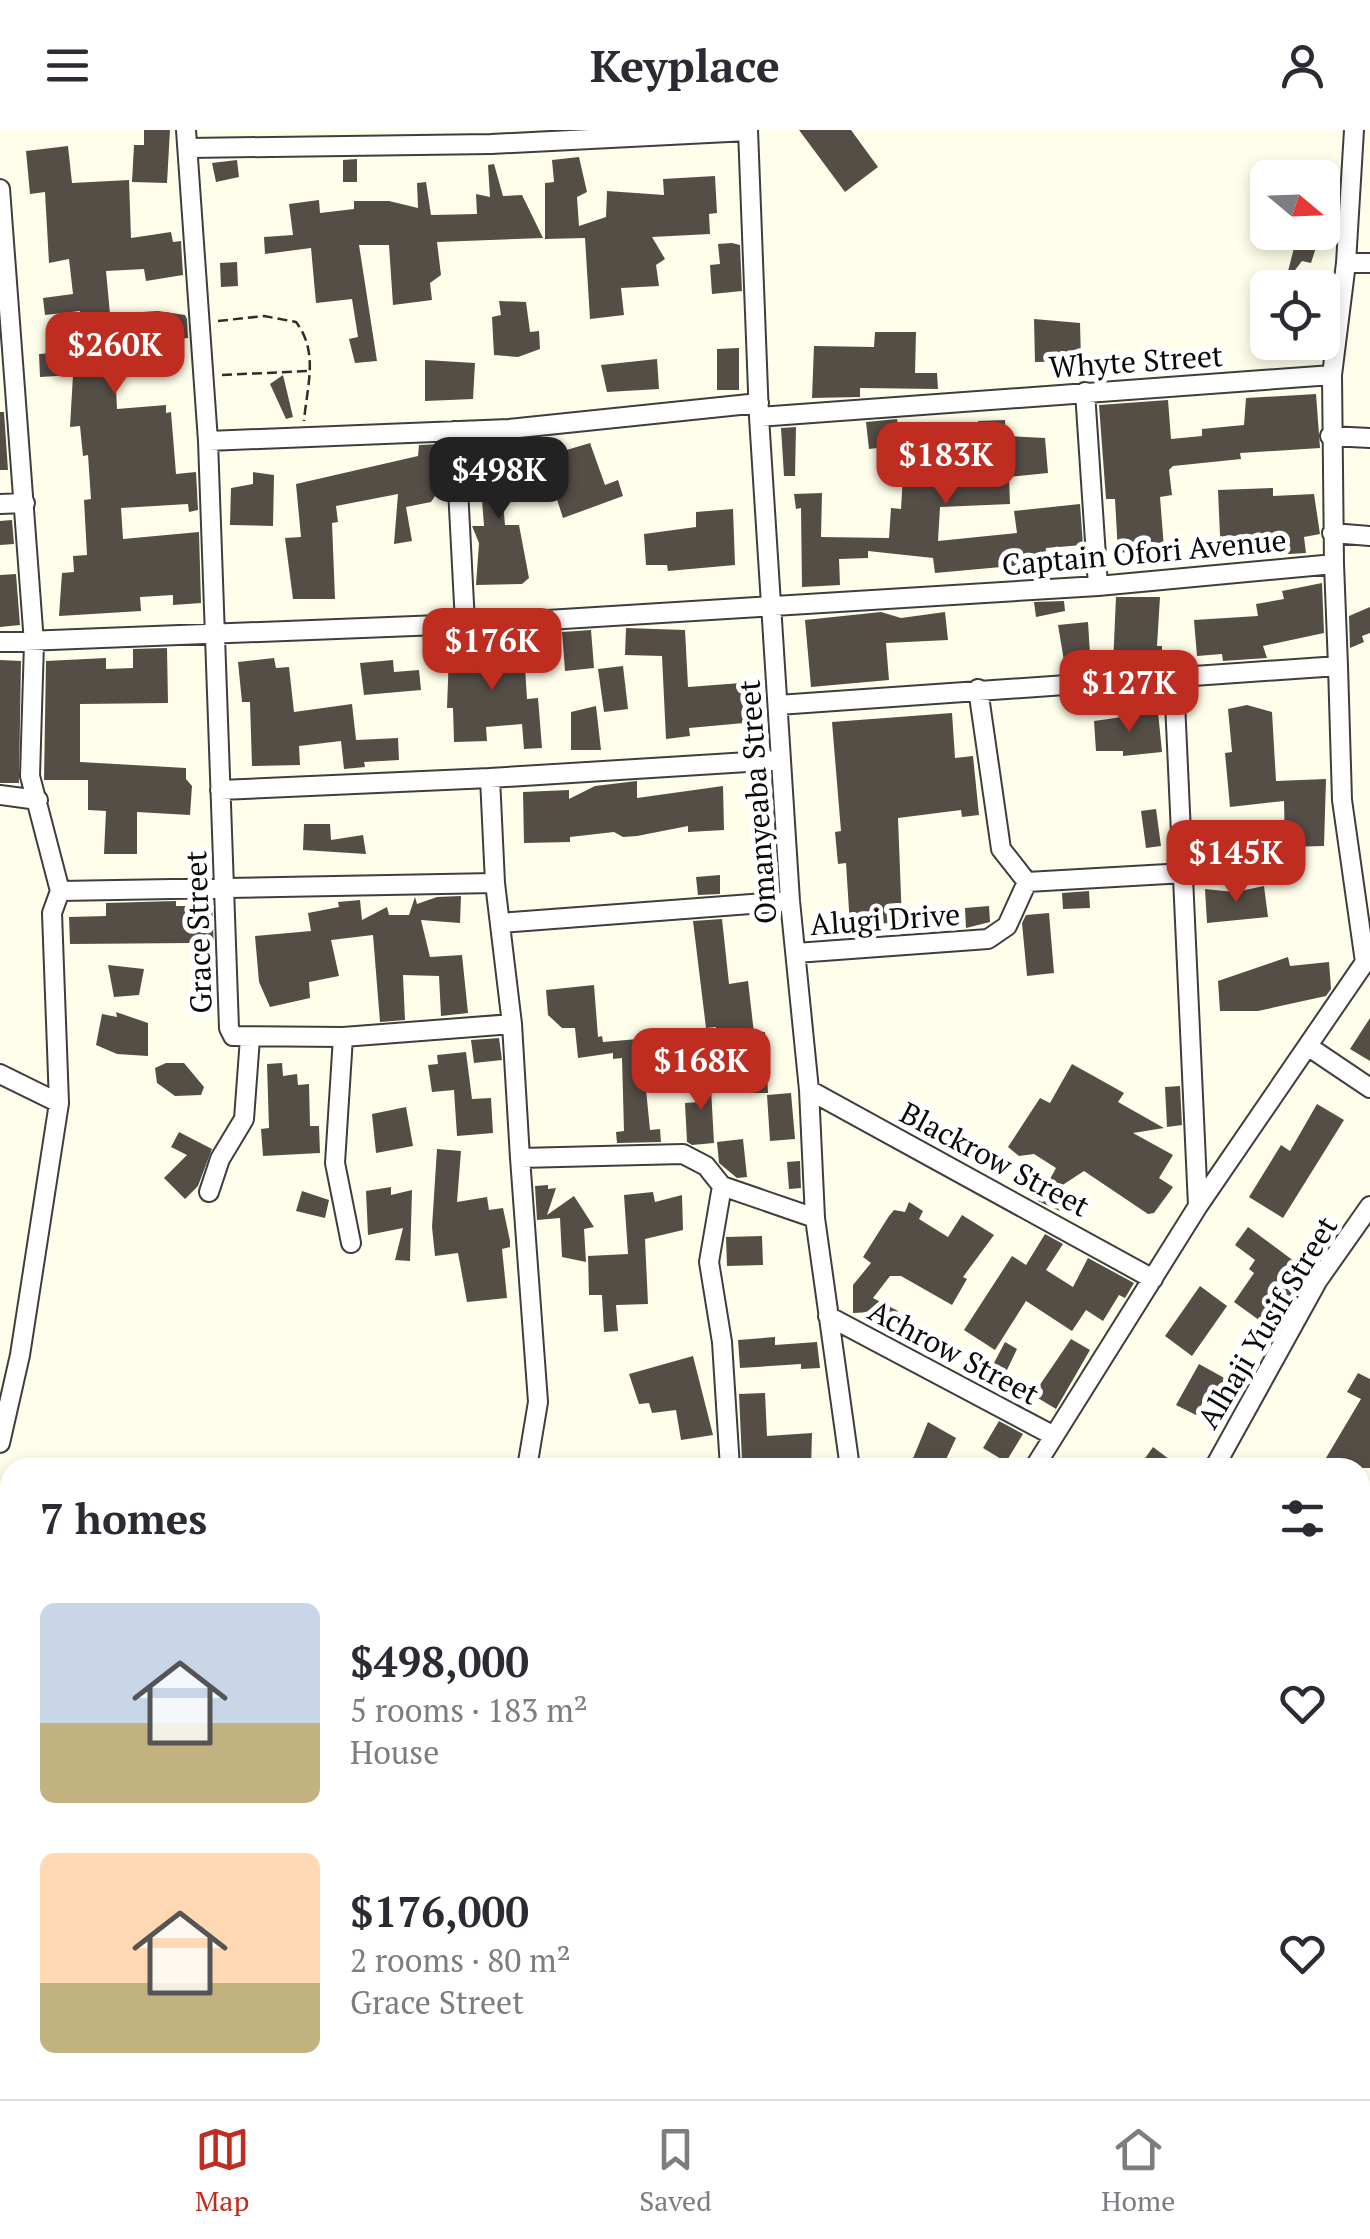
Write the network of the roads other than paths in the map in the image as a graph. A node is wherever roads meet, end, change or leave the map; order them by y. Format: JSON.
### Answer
{"nodes":[{"id":1,"x":1354,"y":130,"type":"edge"},
{"id":2,"x":748,"y":131,"type":"edge"},
{"id":3,"x":188,"y":139,"type":"edge"},
{"id":4,"x":0,"y":189,"type":"edge"},
{"id":5,"x":1346,"y":263,"type":"junction"},
{"id":6,"x":1370,"y":263,"type":"edge"},
{"id":7,"x":1332,"y":375,"type":"junction"},
{"id":8,"x":1085,"y":392,"type":"junction"},
{"id":9,"x":759,"y":410,"type":"junction"},
{"id":10,"x":455,"y":431,"type":"junction"},
{"id":11,"x":1330,"y":436,"type":"junction"},
{"id":12,"x":1370,"y":438,"type":"edge"},
{"id":13,"x":208,"y":442,"type":"junction"},
{"id":14,"x":25,"y":503,"type":"junction"},
{"id":15,"x":0,"y":504,"type":"edge"},
{"id":16,"x":1332,"y":533,"type":"junction"},
{"id":17,"x":1370,"y":536,"type":"edge"},
{"id":18,"x":1334,"y":564,"type":"junction"},
{"id":19,"x":1098,"y":586,"type":"junction"},
{"id":20,"x":770,"y":606,"type":"junction"},
{"id":21,"x":464,"y":623,"type":"junction"},
{"id":22,"x":212,"y":634,"type":"junction"},
{"id":23,"x":0,"y":642,"type":"edge"},
{"id":24,"x":34,"y":644,"type":"junction"},
{"id":25,"x":1338,"y":666,"type":"junction"},
{"id":26,"x":1174,"y":680,"type":"junction"},
{"id":27,"x":978,"y":689,"type":"junction"},
{"id":28,"x":778,"y":704,"type":"junction"},
{"id":29,"x":780,"y":760,"type":"junction"},
{"id":30,"x":490,"y":778,"type":"junction"},
{"id":31,"x":220,"y":790,"type":"junction"},
{"id":32,"x":0,"y":795,"type":"edge"},
{"id":33,"x":38,"y":800,"type":"junction"},
{"id":34,"x":1186,"y":873,"type":"junction"},
{"id":35,"x":495,"y":882,"type":"junction"},
{"id":36,"x":1027,"y":882,"type":"junction"},
{"id":37,"x":224,"y":889,"type":"junction"},
{"id":38,"x":60,"y":891,"type":"junction"},
{"id":39,"x":790,"y":901,"type":"junction"},
{"id":40,"x":500,"y":923,"type":"junction"},
{"id":41,"x":796,"y":953,"type":"junction"},
{"id":42,"x":1368,"y":958,"type":"edge"},
{"id":43,"x":512,"y":1024,"type":"junction"},
{"id":44,"x":343,"y":1037,"type":"junction"},
{"id":45,"x":250,"y":1038,"type":"junction"},
{"id":46,"x":1308,"y":1047,"type":"junction"},
{"id":47,"x":0,"y":1074,"type":"edge"},
{"id":48,"x":1370,"y":1088,"type":"edge"},
{"id":49,"x":809,"y":1090,"type":"junction"},
{"id":50,"x":59,"y":1103,"type":"junction"},
{"id":51,"x":520,"y":1158,"type":"junction"},
{"id":52,"x":722,"y":1186,"type":"junction"},
{"id":53,"x":209,"y":1192,"type":"dead end"},
{"id":54,"x":1198,"y":1206,"type":"junction"},
{"id":55,"x":1370,"y":1206,"type":"edge"},
{"id":56,"x":815,"y":1218,"type":"junction"},
{"id":57,"x":351,"y":1244,"type":"dead end"},
{"id":58,"x":1154,"y":1279,"type":"junction"},
{"id":59,"x":828,"y":1316,"type":"junction"},
{"id":60,"x":1054,"y":1436,"type":"junction"},
{"id":61,"x":0,"y":1443,"type":"edge"},
{"id":62,"x":529,"y":1458,"type":"edge"},
{"id":63,"x":729,"y":1458,"type":"edge"},
{"id":64,"x":849,"y":1458,"type":"edge"},
{"id":65,"x":1040,"y":1458,"type":"edge"},
{"id":66,"x":1220,"y":1458,"type":"edge"}],
"edges":[{"from":1,"to":5,"type":"street"},
{"from":2,"to":3,"type":"street"},
{"from":2,"to":9,"type":"street","name":"Omanyeaba Street"},
{"from":3,"to":13,"type":"street","name":"Grace Street"},
{"from":4,"to":14,"type":"street"},
{"from":5,"to":6,"type":"street"},
{"from":5,"to":7,"type":"street"},
{"from":7,"to":8,"type":"street","name":"Whyte Street"},
{"from":7,"to":11,"type":"street","name":"Captain Ofori Avenue"},
{"from":8,"to":9,"type":"street","name":"Whyte Street"},
{"from":8,"to":19,"type":"street"},
{"from":9,"to":10,"type":"street","name":"Whyte Street"},
{"from":9,"to":20,"type":"street","name":"Omanyeaba Street"},
{"from":10,"to":13,"type":"street","name":"Whyte Street"},
{"from":10,"to":21,"type":"street"},
{"from":11,"to":12,"type":"street"},
{"from":11,"to":16,"type":"street","name":"Captain Ofori Avenue"},
{"from":13,"to":22,"type":"street","name":"Grace Street"},
{"from":14,"to":15,"type":"street"},
{"from":14,"to":24,"type":"street"},
{"from":16,"to":17,"type":"street"},
{"from":16,"to":18,"type":"street","name":"Captain Ofori Avenue"},
{"from":18,"to":19,"type":"street","name":"Captain Ofori Avenue"},
{"from":18,"to":25,"type":"street"},
{"from":19,"to":20,"type":"street","name":"Captain Ofori Avenue"},
{"from":20,"to":21,"type":"street","name":"Captain Ofori Avenue"},
{"from":20,"to":28,"type":"street","name":"Omanyeaba Street"},
{"from":21,"to":22,"type":"street","name":"Captain Ofori Avenue"},
{"from":22,"to":24,"type":"street","name":"Captain Ofori Avenue"},
{"from":22,"to":31,"type":"street","name":"Grace Street"},
{"from":23,"to":24,"type":"street","name":"Captain Ofori Avenue"},
{"from":24,"to":33,"type":"street"},
{"from":25,"to":26,"type":"street"},
{"from":25,"to":42,"type":"street"},
{"from":26,"to":27,"type":"street"},
{"from":26,"to":34,"type":"street"},
{"from":27,"to":28,"type":"street"},
{"from":27,"to":36,"type":"street"},
{"from":28,"to":29,"type":"street","name":"Omanyeaba Street"},
{"from":29,"to":30,"type":"street"},
{"from":29,"to":39,"type":"street","name":"Omanyeaba Street"},
{"from":30,"to":31,"type":"street"},
{"from":30,"to":35,"type":"street"},
{"from":31,"to":37,"type":"street","name":"Grace Street"},
{"from":32,"to":33,"type":"street"},
{"from":33,"to":38,"type":"street"},
{"from":34,"to":36,"type":"street"},
{"from":34,"to":54,"type":"street"},
{"from":35,"to":37,"type":"street"},
{"from":35,"to":40,"type":"street"},
{"from":36,"to":41,"type":"street","name":"Alugi Drive"},
{"from":37,"to":38,"type":"street"},
{"from":37,"to":45,"type":"street","name":"Grace Street"},
{"from":38,"to":50,"type":"street"},
{"from":39,"to":40,"type":"street"},
{"from":39,"to":41,"type":"street","name":"Omanyeaba Street"},
{"from":40,"to":43,"type":"street"},
{"from":41,"to":49,"type":"street","name":"Omanyeaba Street"},
{"from":42,"to":46,"type":"street"},
{"from":43,"to":44,"type":"street","name":"Grace Street"},
{"from":43,"to":51,"type":"street"},
{"from":44,"to":45,"type":"street","name":"Grace Street"},
{"from":44,"to":57,"type":"street"},
{"from":45,"to":53,"type":"street"},
{"from":46,"to":48,"type":"street"},
{"from":46,"to":54,"type":"street"},
{"from":47,"to":50,"type":"street"},
{"from":49,"to":56,"type":"street","name":"Omanyeaba Street"},
{"from":49,"to":58,"type":"street","name":"Blackrow Street"},
{"from":50,"to":61,"type":"street"},
{"from":51,"to":52,"type":"street"},
{"from":51,"to":62,"type":"street"},
{"from":52,"to":56,"type":"street"},
{"from":52,"to":63,"type":"street"},
{"from":54,"to":58,"type":"street"},
{"from":55,"to":66,"type":"street","name":"Alhaji Yusif Street"},
{"from":56,"to":59,"type":"street","name":"Omanyeaba Street"},
{"from":58,"to":60,"type":"street"},
{"from":59,"to":60,"type":"street","name":"Achrow Street"},
{"from":59,"to":64,"type":"street","name":"Omanyeaba Street"},
{"from":60,"to":65,"type":"street"}]}
